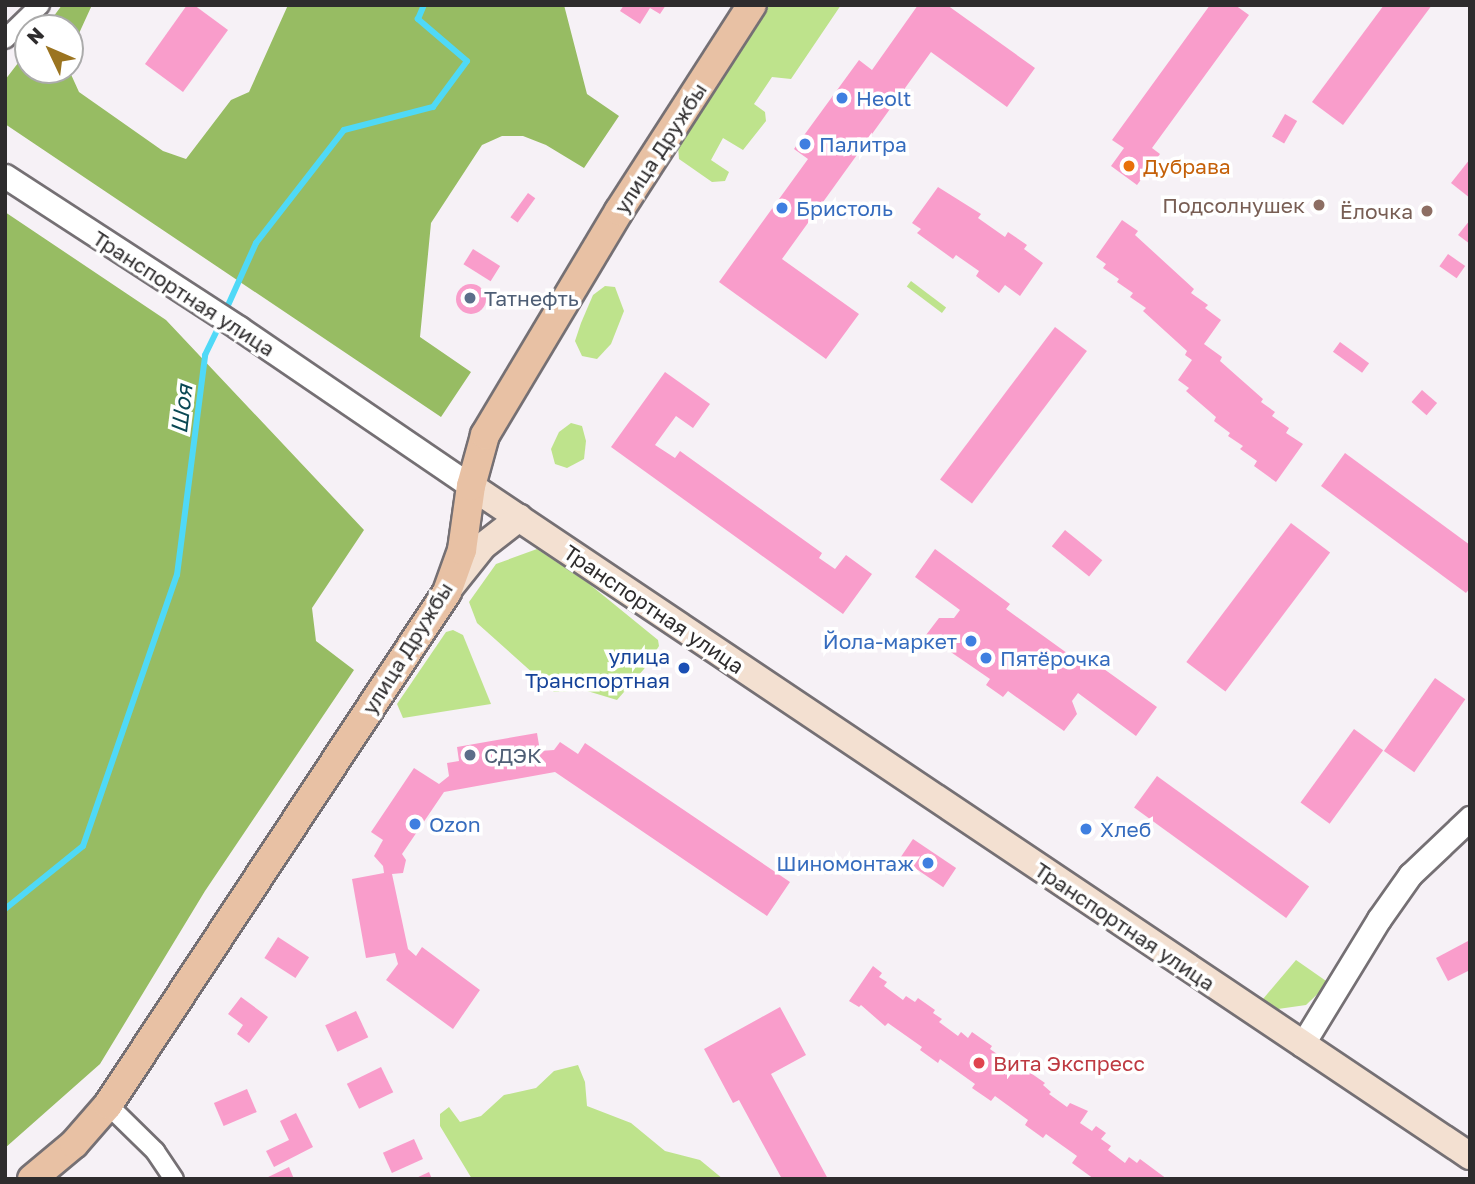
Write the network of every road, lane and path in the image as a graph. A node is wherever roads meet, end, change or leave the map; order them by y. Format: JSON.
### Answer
{"nodes":[{"id":1,"x":40,"y":5,"type":"edge"},
{"id":2,"x":752,"y":5,"type":"edge"},
{"id":3,"x":5,"y":39,"type":"edge"},
{"id":4,"x":5,"y":176,"type":"edge"},
{"id":5,"x":471,"y":486,"type":"junction"},
{"id":6,"x":519,"y":518,"type":"junction"},
{"id":7,"x":447,"y":592,"type":"junction"},
{"id":8,"x":1470,"y":818,"type":"edge"},
{"id":9,"x":1302,"y":1045,"type":"junction"},
{"id":10,"x":108,"y":1105,"type":"junction"},
{"id":11,"x":1470,"y":1156,"type":"edge"},
{"id":12,"x":32,"y":1179,"type":"edge"},
{"id":13,"x":174,"y":1179,"type":"edge"}],
"edges":[{"from":1,"to":3,"type":"street"},
{"from":2,"to":5,"type":"main road","name":"улица Дружбы"},
{"from":4,"to":5,"type":"street","name":"Транспортная улица"},
{"from":5,"to":6,"type":"main road","name":"Транспортная улица"},
{"from":5,"to":7,"type":"main road","name":"улица Дружбы"},
{"from":6,"to":7,"type":"main road"},
{"from":6,"to":9,"type":"main road","name":"Транспортная улица"},
{"from":7,"to":10,"type":"main road","name":"улица Дружбы"},
{"from":8,"to":9,"type":"street"},
{"from":9,"to":11,"type":"main road","name":"Транспортная улица"},
{"from":10,"to":12,"type":"main road","name":"улица Дружбы"},
{"from":10,"to":13,"type":"street"}]}
